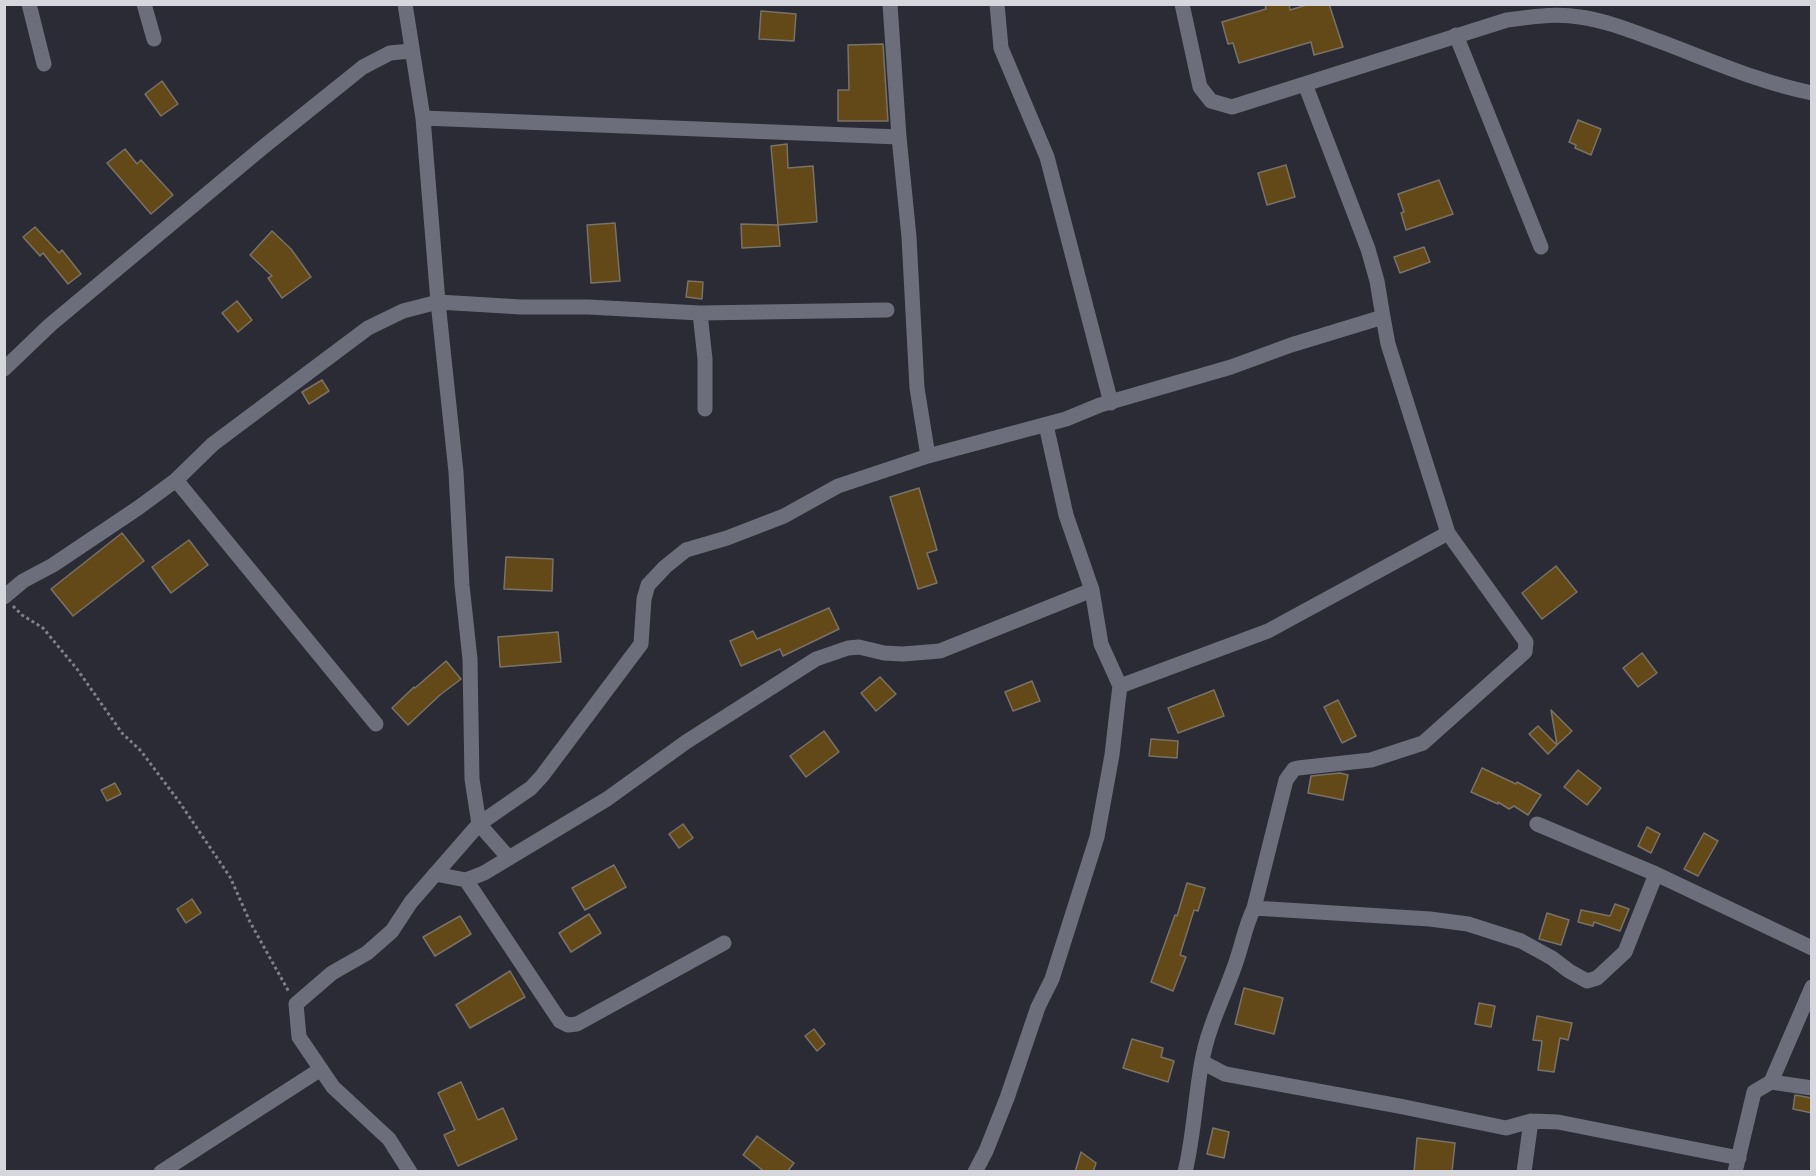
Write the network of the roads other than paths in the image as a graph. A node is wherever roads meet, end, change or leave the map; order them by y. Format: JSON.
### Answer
{"nodes":[{"id":1,"x":29,"y":4,"type":"edge"},
{"id":2,"x":144,"y":4,"type":"edge"},
{"id":3,"x":405,"y":4,"type":"edge"},
{"id":4,"x":890,"y":4,"type":"edge"},
{"id":5,"x":998,"y":4,"type":"edge"},
{"id":6,"x":1182,"y":4,"type":"edge"},
{"id":7,"x":1456,"y":35,"type":"junction"},
{"id":8,"x":154,"y":39,"type":"dead end"},
{"id":9,"x":411,"y":51,"type":"junction"},
{"id":10,"x":44,"y":64,"type":"dead end"},
{"id":11,"x":1305,"y":84,"type":"junction"},
{"id":12,"x":1812,"y":93,"type":"edge"},
{"id":13,"x":423,"y":118,"type":"junction"},
{"id":14,"x":899,"y":137,"type":"junction"},
{"id":15,"x":1541,"y":247,"type":"dead end"},
{"id":16,"x":438,"y":302,"type":"junction"},
{"id":17,"x":887,"y":310,"type":"dead end"},
{"id":18,"x":700,"y":313,"type":"junction"},
{"id":19,"x":1383,"y":317,"type":"junction"},
{"id":20,"x":4,"y":369,"type":"edge"},
{"id":21,"x":1111,"y":403,"type":"junction"},
{"id":22,"x":705,"y":409,"type":"dead end"},
{"id":23,"x":1046,"y":425,"type":"junction"},
{"id":24,"x":928,"y":456,"type":"junction"},
{"id":25,"x":176,"y":480,"type":"junction"},
{"id":26,"x":1448,"y":533,"type":"junction"},
{"id":27,"x":1092,"y":590,"type":"junction"},
{"id":28,"x":5,"y":597,"type":"edge"},
{"id":29,"x":1120,"y":686,"type":"junction"},
{"id":30,"x":376,"y":724,"type":"dead end"},
{"id":31,"x":479,"y":824,"type":"junction"},
{"id":32,"x":1537,"y":824,"type":"dead end"},
{"id":33,"x":508,"y":857,"type":"junction"},
{"id":34,"x":435,"y":874,"type":"junction"},
{"id":35,"x":1656,"y":874,"type":"junction"},
{"id":36,"x":466,"y":880,"type":"junction"},
{"id":37,"x":1254,"y":908,"type":"junction"},
{"id":38,"x":724,"y":943,"type":"dead end"},
{"id":39,"x":1812,"y":948,"type":"edge"},
{"id":40,"x":1812,"y":987,"type":"edge"},
{"id":41,"x":1202,"y":1062,"type":"junction"},
{"id":42,"x":321,"y":1069,"type":"junction"},
{"id":43,"x":1771,"y":1082,"type":"junction"},
{"id":44,"x":1812,"y":1088,"type":"edge"},
{"id":45,"x":1531,"y":1121,"type":"junction"},
{"id":46,"x":1737,"y":1165,"type":"edge"},
{"id":47,"x":161,"y":1172,"type":"edge"},
{"id":48,"x":410,"y":1172,"type":"edge"},
{"id":49,"x":975,"y":1172,"type":"edge"},
{"id":50,"x":1185,"y":1172,"type":"edge"},
{"id":51,"x":1524,"y":1172,"type":"edge"}],
"edges":[{"from":1,"to":10,"type":"street"},
{"from":2,"to":8,"type":"street"},
{"from":3,"to":9,"type":"street"},
{"from":4,"to":14,"type":"street"},
{"from":5,"to":21,"type":"street"},
{"from":6,"to":11,"type":"street"},
{"from":7,"to":11,"type":"street"},
{"from":7,"to":12,"type":"street"},
{"from":7,"to":15,"type":"street"},
{"from":9,"to":13,"type":"street"},
{"from":9,"to":20,"type":"street"},
{"from":11,"to":19,"type":"street"},
{"from":13,"to":14,"type":"street"},
{"from":13,"to":16,"type":"street"},
{"from":14,"to":24,"type":"street"},
{"from":16,"to":18,"type":"street"},
{"from":16,"to":25,"type":"street"},
{"from":16,"to":31,"type":"street"},
{"from":17,"to":18,"type":"street"},
{"from":18,"to":22,"type":"street"},
{"from":19,"to":21,"type":"street"},
{"from":19,"to":26,"type":"street"},
{"from":21,"to":23,"type":"street"},
{"from":23,"to":24,"type":"street"},
{"from":23,"to":27,"type":"street"},
{"from":24,"to":31,"type":"street"},
{"from":25,"to":28,"type":"street"},
{"from":25,"to":30,"type":"street"},
{"from":26,"to":29,"type":"street"},
{"from":26,"to":37,"type":"street"},
{"from":27,"to":29,"type":"street"},
{"from":27,"to":33,"type":"street"},
{"from":29,"to":49,"type":"street"},
{"from":31,"to":33,"type":"street"},
{"from":31,"to":34,"type":"street"},
{"from":32,"to":35,"type":"street"},
{"from":33,"to":36,"type":"street"},
{"from":34,"to":36,"type":"street"},
{"from":34,"to":42,"type":"street"},
{"from":35,"to":37,"type":"street"},
{"from":35,"to":39,"type":"street"},
{"from":36,"to":38,"type":"street"},
{"from":37,"to":41,"type":"street"},
{"from":40,"to":43,"type":"street"},
{"from":41,"to":45,"type":"street"},
{"from":41,"to":50,"type":"street"},
{"from":42,"to":47,"type":"street"},
{"from":42,"to":48,"type":"street"},
{"from":43,"to":44,"type":"street"},
{"from":43,"to":46,"type":"street"},
{"from":45,"to":46,"type":"street"},
{"from":45,"to":51,"type":"street"}]}
